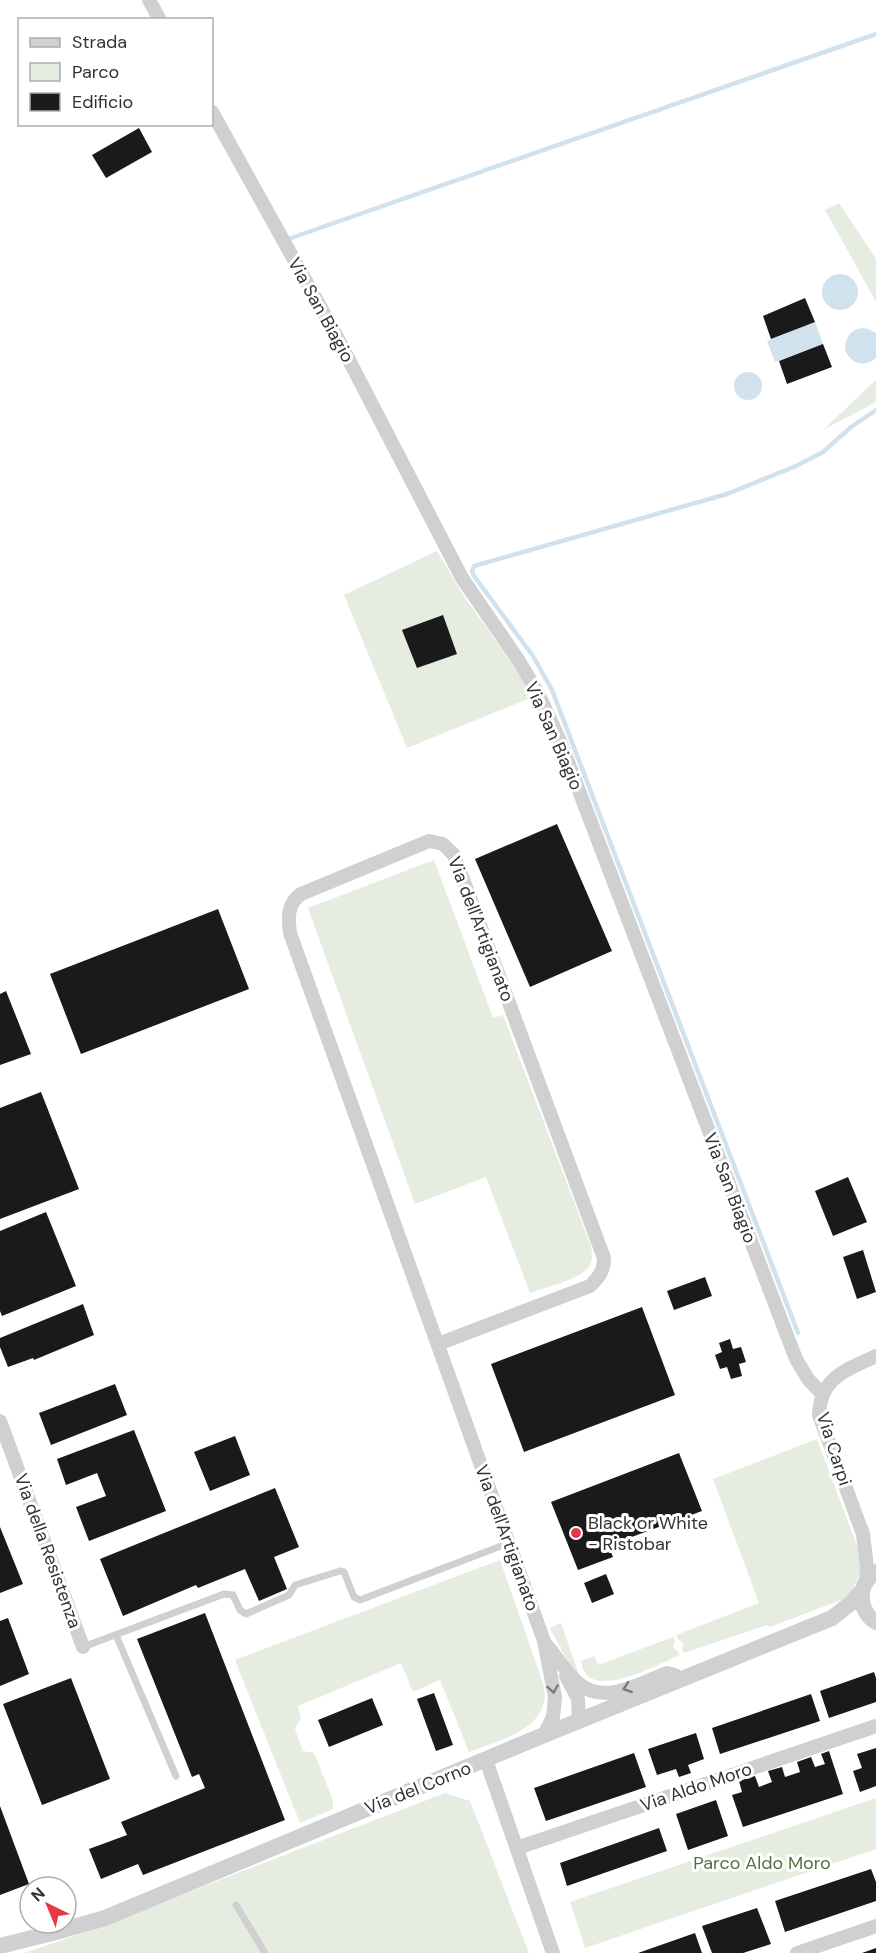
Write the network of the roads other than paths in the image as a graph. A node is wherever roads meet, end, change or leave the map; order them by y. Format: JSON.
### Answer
{"nodes":[{"id":1,"x":148,"y":0,"type":"edge"},
{"id":2,"x":159,"y":18,"type":"edge"},
{"id":3,"x":213,"y":114,"type":"edge"},
{"id":4,"x":438,"y":1344,"type":"junction"},
{"id":5,"x":876,"y":1356,"type":"edge"},
{"id":6,"x":822,"y":1394,"type":"junction"},
{"id":7,"x":0,"y":1421,"type":"edge"},
{"id":8,"x":863,"y":1534,"type":"junction"},
{"id":9,"x":509,"y":1543,"type":"junction"},
{"id":10,"x":876,"y":1549,"type":"edge"},
{"id":11,"x":868,"y":1581,"type":"edge"},
{"id":12,"x":832,"y":1618,"type":"junction"},
{"id":13,"x":874,"y":1621,"type":"edge"},
{"id":14,"x":116,"y":1635,"type":"junction"},
{"id":15,"x":544,"y":1641,"type":"junction"},
{"id":16,"x":83,"y":1647,"type":"joint"},
{"id":17,"x":681,"y":1680,"type":"junction"},
{"id":18,"x":579,"y":1721,"type":"junction"},
{"id":19,"x":876,"y":1726,"type":"edge"},
{"id":20,"x":544,"y":1735,"type":"junction"},
{"id":21,"x":486,"y":1760,"type":"junction"},
{"id":22,"x":176,"y":1776,"type":"dead end"},
{"id":23,"x":517,"y":1848,"type":"junction"},
{"id":24,"x":236,"y":1905,"type":"dead end"},
{"id":25,"x":876,"y":1926,"type":"edge"},
{"id":26,"x":0,"y":1946,"type":"edge"},
{"id":27,"x":265,"y":1953,"type":"edge"},
{"id":28,"x":553,"y":1953,"type":"edge"},
{"id":29,"x":797,"y":1953,"type":"edge"}],
"edges":[{"from":1,"to":2,"type":"street"},
{"from":3,"to":6,"type":"street","name":"Via San Biagio"},
{"from":4,"to":4,"type":"street","name":"Via dell'Artigianato"},
{"from":4,"to":9,"type":"street","name":"Via dell'Artigianato"},
{"from":5,"to":6,"type":"street","name":"Via Carpi"},
{"from":6,"to":8,"type":"street","name":"Via Carpi"},
{"from":7,"to":16,"type":"street","name":"Via della Resistenza"},
{"from":8,"to":10,"type":"street","name":"Via Carpi"},
{"from":8,"to":11,"type":"street","name":"Via Carpi"},
{"from":9,"to":14,"type":"lane"},
{"from":9,"to":15,"type":"street","name":"Via dell'Artigianato"},
{"from":11,"to":12,"type":"street","name":"Via del Corno"},
{"from":11,"to":13,"type":"street","name":"Via Carpi"},
{"from":12,"to":13,"type":"street","name":"Via del Corno"},
{"from":12,"to":17,"type":"street","name":"Via del Corno"},
{"from":14,"to":16,"type":"lane"},
{"from":14,"to":22,"type":"lane"},
{"from":17,"to":15,"type":"street","one_way":true},
{"from":15,"to":18,"type":"street"},
{"from":15,"to":20,"type":"street","name":"Via dell'Artigianato","one_way":true},
{"from":17,"to":18,"type":"street","name":"Via del Corno"},
{"from":18,"to":20,"type":"street","name":"Via del Corno"},
{"from":19,"to":23,"type":"street","name":"Via Aldo Moro"},
{"from":20,"to":21,"type":"street","name":"Via del Corno"},
{"from":21,"to":23,"type":"street"},
{"from":21,"to":26,"type":"street","name":"Via del Corno"},
{"from":23,"to":28,"type":"street"},
{"from":24,"to":27,"type":"lane"},
{"from":25,"to":29,"type":"street"}]}
